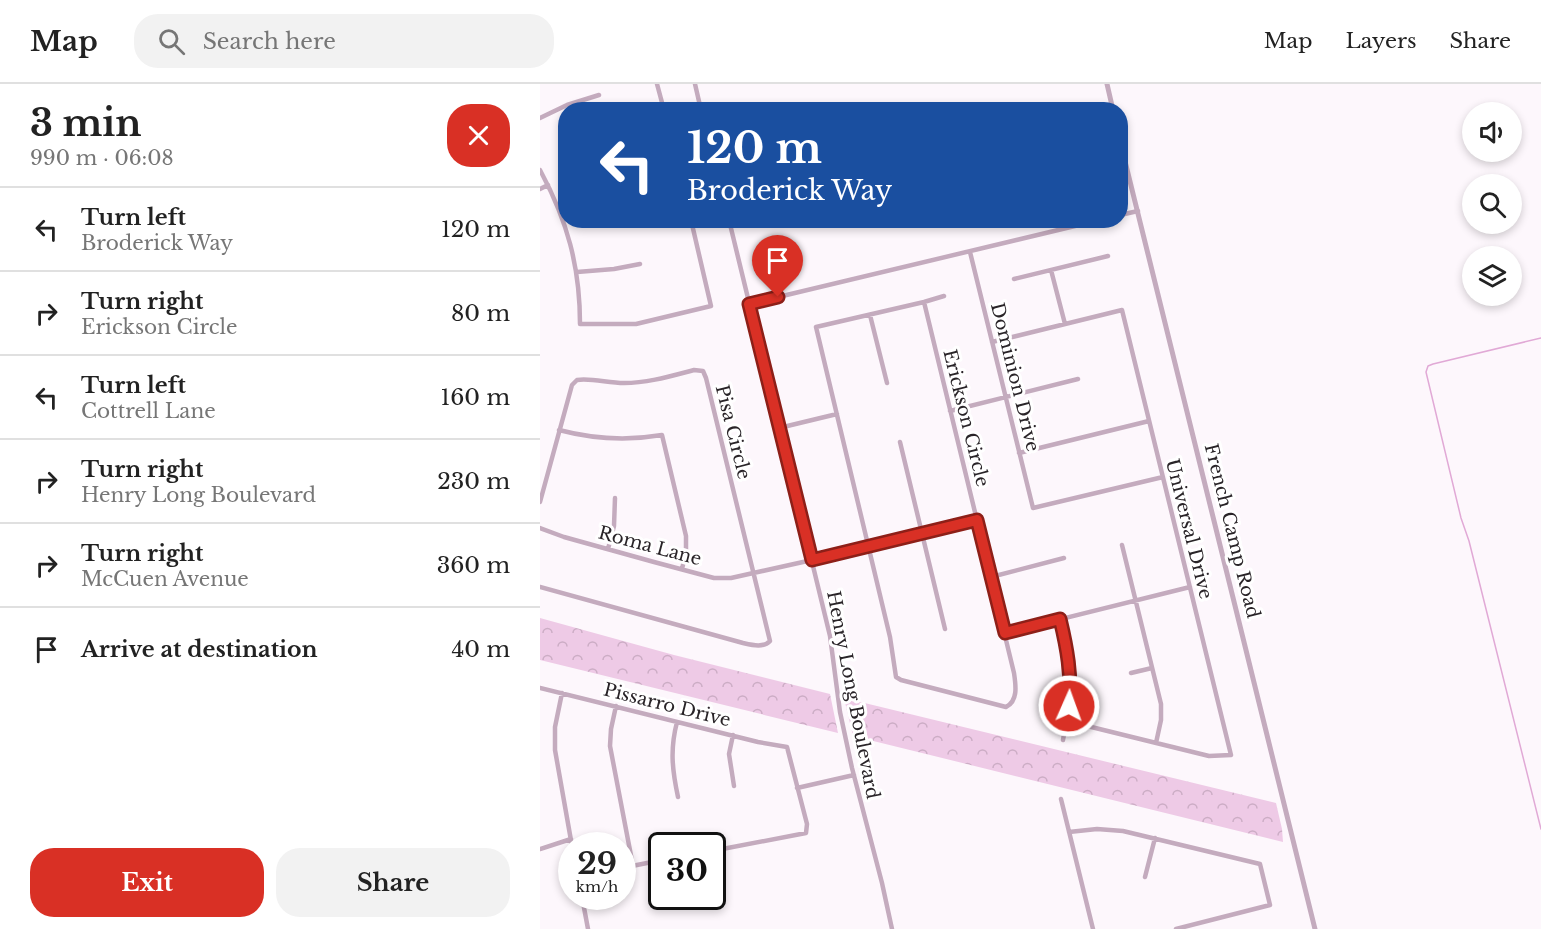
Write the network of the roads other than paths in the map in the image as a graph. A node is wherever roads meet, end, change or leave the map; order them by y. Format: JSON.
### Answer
{"nodes":[{"id":1,"x":657,"y":84,"type":"edge"},
{"id":2,"x":695,"y":84,"type":"edge"},
{"id":3,"x":1107,"y":84,"type":"edge"},
{"id":4,"x":599,"y":95,"type":"dead end"},
{"id":5,"x":577,"y":102,"type":"edge"},
{"id":6,"x":662,"y":102,"type":"edge"},
{"id":7,"x":700,"y":102,"type":"edge"},
{"id":8,"x":1111,"y":102,"type":"edge"},
{"id":9,"x":558,"y":109,"type":"edge"},
{"id":10,"x":540,"y":118,"type":"edge"},
{"id":11,"x":540,"y":170,"type":"edge"},
{"id":12,"x":1128,"y":172,"type":"edge"},
{"id":13,"x":548,"y":185,"type":"junction"},
{"id":14,"x":540,"y":189,"type":"edge"},
{"id":15,"x":558,"y":206,"type":"edge"},
{"id":16,"x":1138,"y":211,"type":"junction"},
{"id":17,"x":1128,"y":213,"type":"edge"},
{"id":18,"x":566,"y":228,"type":"edge"},
{"id":19,"x":693,"y":228,"type":"edge"},
{"id":20,"x":731,"y":228,"type":"edge"},
{"id":21,"x":1068,"y":228,"type":"edge"},
{"id":22,"x":970,"y":252,"type":"junction"},
{"id":23,"x":1108,"y":256,"type":"dead end"},
{"id":24,"x":640,"y":264,"type":"dead end"},
{"id":25,"x":1051,"y":270,"type":"junction"},
{"id":26,"x":577,"y":272,"type":"junction"},
{"id":27,"x":1014,"y":279,"type":"dead end"},
{"id":28,"x":944,"y":296,"type":"dead end"},
{"id":29,"x":924,"y":302,"type":"junction"},
{"id":30,"x":749,"y":304,"type":"junction"},
{"id":31,"x":870,"y":315,"type":"junction"},
{"id":32,"x":1065,"y":324,"type":"junction"},
{"id":33,"x":992,"y":342,"type":"junction"},
{"id":34,"x":1078,"y":379,"type":"dead end"},
{"id":35,"x":887,"y":383,"type":"dead end"},
{"id":36,"x":1006,"y":398,"type":"junction"},
{"id":37,"x":950,"y":411,"type":"junction"},
{"id":38,"x":837,"y":414,"type":"junction"},
{"id":39,"x":1149,"y":421,"type":"junction"},
{"id":40,"x":779,"y":428,"type":"junction"},
{"id":41,"x":560,"y":430,"type":"junction"},
{"id":42,"x":900,"y":442,"type":"dead end"},
{"id":43,"x":1019,"y":453,"type":"junction"},
{"id":44,"x":1163,"y":477,"type":"junction"},
{"id":45,"x":542,"y":488,"type":"edge"},
{"id":46,"x":615,"y":498,"type":"dead end"},
{"id":47,"x":540,"y":502,"type":"edge"},
{"id":48,"x":977,"y":520,"type":"junction"},
{"id":49,"x":540,"y":528,"type":"edge"},
{"id":50,"x":922,"y":533,"type":"junction"},
{"id":51,"x":1122,"y":545,"type":"dead end"},
{"id":52,"x":868,"y":546,"type":"junction"},
{"id":53,"x":608,"y":549,"type":"junction"},
{"id":54,"x":1064,"y":558,"type":"dead end"},
{"id":55,"x":812,"y":560,"type":"junction"},
{"id":56,"x":682,"y":569,"type":"junction"},
{"id":57,"x":754,"y":574,"type":"junction"},
{"id":58,"x":991,"y":577,"type":"junction"},
{"id":59,"x":540,"y":587,"type":"edge"},
{"id":60,"x":1190,"y":587,"type":"junction"},
{"id":61,"x":1136,"y":601,"type":"junction"},
{"id":62,"x":1060,"y":619,"type":"junction"},
{"id":63,"x":945,"y":629,"type":"dead end"},
{"id":64,"x":1005,"y":633,"type":"junction"},
{"id":65,"x":1152,"y":668,"type":"junction"},
{"id":66,"x":1131,"y":673,"type":"dead end"},
{"id":67,"x":540,"y":687,"type":"edge"},
{"id":68,"x":562,"y":693,"type":"junction"},
{"id":69,"x":616,"y":706,"type":"junction"},
{"id":70,"x":676,"y":722,"type":"junction"},
{"id":71,"x":1067,"y":722,"type":"junction"},
{"id":72,"x":733,"y":735,"type":"junction"},
{"id":73,"x":1063,"y":740,"type":"dead end"},
{"id":74,"x":1156,"y":743,"type":"junction"},
{"id":75,"x":854,"y":775,"type":"junction"},
{"id":76,"x":734,"y":786,"type":"dead end"},
{"id":77,"x":797,"y":788,"type":"junction"},
{"id":78,"x":678,"y":797,"type":"dead end"},
{"id":79,"x":1061,"y":799,"type":"dead end"},
{"id":80,"x":570,"y":832,"type":"edge"},
{"id":81,"x":626,"y":832,"type":"edge"},
{"id":82,"x":1069,"y":832,"type":"junction"},
{"id":83,"x":1155,"y":838,"type":"junction"},
{"id":84,"x":558,"y":843,"type":"edge"},
{"id":85,"x":726,"y":848,"type":"edge"},
{"id":86,"x":540,"y":849,"type":"edge"},
{"id":87,"x":1145,"y":877,"type":"dead end"},
{"id":88,"x":584,"y":910,"type":"edge"},
{"id":89,"x":588,"y":929,"type":"edge"},
{"id":90,"x":892,"y":929,"type":"edge"},
{"id":91,"x":1093,"y":929,"type":"edge"},
{"id":92,"x":1176,"y":929,"type":"edge"},
{"id":93,"x":1315,"y":929,"type":"edge"}],
"edges":[{"from":1,"to":6,"type":"street"},
{"from":2,"to":7,"type":"street"},
{"from":3,"to":8,"type":"street"},
{"from":4,"to":5,"type":"street"},
{"from":9,"to":10,"type":"street"},
{"from":11,"to":13,"type":"street"},
{"from":12,"to":16,"type":"street","name":"French Camp Road"},
{"from":13,"to":14,"type":"street"},
{"from":13,"to":15,"type":"street"},
{"from":16,"to":17,"type":"street"},
{"from":16,"to":93,"type":"street","name":"French Camp Road"},
{"from":18,"to":26,"type":"street"},
{"from":19,"to":26,"type":"street"},
{"from":20,"to":30,"type":"street","name":"Henry Long Boulevard"},
{"from":21,"to":22,"type":"street"},
{"from":22,"to":30,"type":"street"},
{"from":22,"to":33,"type":"street","name":"Dominion Drive"},
{"from":23,"to":25,"type":"street"},
{"from":24,"to":26,"type":"street"},
{"from":25,"to":27,"type":"street"},
{"from":25,"to":32,"type":"street"},
{"from":28,"to":29,"type":"street"},
{"from":29,"to":31,"type":"street","name":"Erickson Circle"},
{"from":29,"to":37,"type":"street","name":"Erickson Circle"},
{"from":30,"to":40,"type":"street","name":"Henry Long Boulevard"},
{"from":31,"to":35,"type":"street"},
{"from":31,"to":38,"type":"street","name":"Erickson Circle"},
{"from":32,"to":33,"type":"street"},
{"from":32,"to":39,"type":"street","name":"Universal Drive"},
{"from":33,"to":36,"type":"street","name":"Dominion Drive"},
{"from":34,"to":36,"type":"street"},
{"from":36,"to":37,"type":"street"},
{"from":36,"to":43,"type":"street","name":"Dominion Drive"},
{"from":37,"to":48,"type":"street","name":"Erickson Circle"},
{"from":38,"to":40,"type":"street"},
{"from":38,"to":52,"type":"street","name":"Erickson Circle"},
{"from":39,"to":43,"type":"street"},
{"from":39,"to":44,"type":"street","name":"Universal Drive"},
{"from":40,"to":55,"type":"street","name":"Henry Long Boulevard"},
{"from":41,"to":45,"type":"street","name":"Pisa Circle"},
{"from":41,"to":56,"type":"street"},
{"from":41,"to":57,"type":"street","name":"Pisa Circle"},
{"from":42,"to":50,"type":"street"},
{"from":43,"to":44,"type":"street","name":"Dominion Drive"},
{"from":44,"to":60,"type":"street","name":"Universal Drive"},
{"from":45,"to":47,"type":"street","name":"Pisa Circle"},
{"from":46,"to":53,"type":"street"},
{"from":48,"to":50,"type":"street"},
{"from":48,"to":58,"type":"street","name":"Erickson Circle"},
{"from":49,"to":53,"type":"street","name":"Roma Lane"},
{"from":50,"to":52,"type":"street"},
{"from":50,"to":63,"type":"street"},
{"from":51,"to":61,"type":"street"},
{"from":52,"to":55,"type":"street"},
{"from":52,"to":64,"type":"street","name":"Erickson Circle"},
{"from":53,"to":56,"type":"street","name":"Roma Lane"},
{"from":54,"to":58,"type":"street"},
{"from":55,"to":57,"type":"street"},
{"from":55,"to":75,"type":"street","name":"Henry Long Boulevard"},
{"from":56,"to":57,"type":"street","name":"Roma Lane"},
{"from":57,"to":59,"type":"street","name":"Pisa Circle"},
{"from":58,"to":64,"type":"street","name":"Erickson Circle"},
{"from":60,"to":61,"type":"street"},
{"from":60,"to":74,"type":"street","name":"Universal Drive"},
{"from":61,"to":62,"type":"street"},
{"from":61,"to":65,"type":"street"},
{"from":62,"to":64,"type":"street"},
{"from":62,"to":71,"type":"street"},
{"from":65,"to":66,"type":"street"},
{"from":65,"to":74,"type":"street"},
{"from":67,"to":68,"type":"street","name":"Pissarro Drive"},
{"from":68,"to":69,"type":"street","name":"Pissarro Drive"},
{"from":68,"to":80,"type":"street"},
{"from":69,"to":70,"type":"street","name":"Pissarro Drive"},
{"from":69,"to":81,"type":"street"},
{"from":70,"to":72,"type":"street","name":"Pissarro Drive"},
{"from":70,"to":78,"type":"street"},
{"from":71,"to":73,"type":"street"},
{"from":71,"to":74,"type":"street"},
{"from":72,"to":76,"type":"street"},
{"from":72,"to":77,"type":"street","name":"Pissarro Drive"},
{"from":75,"to":77,"type":"street"},
{"from":75,"to":90,"type":"street","name":"Henry Long Boulevard"},
{"from":77,"to":85,"type":"street"},
{"from":79,"to":82,"type":"street"},
{"from":82,"to":83,"type":"street"},
{"from":82,"to":91,"type":"street"},
{"from":83,"to":87,"type":"street"},
{"from":83,"to":92,"type":"street"},
{"from":84,"to":86,"type":"street"},
{"from":88,"to":89,"type":"street"}]}
